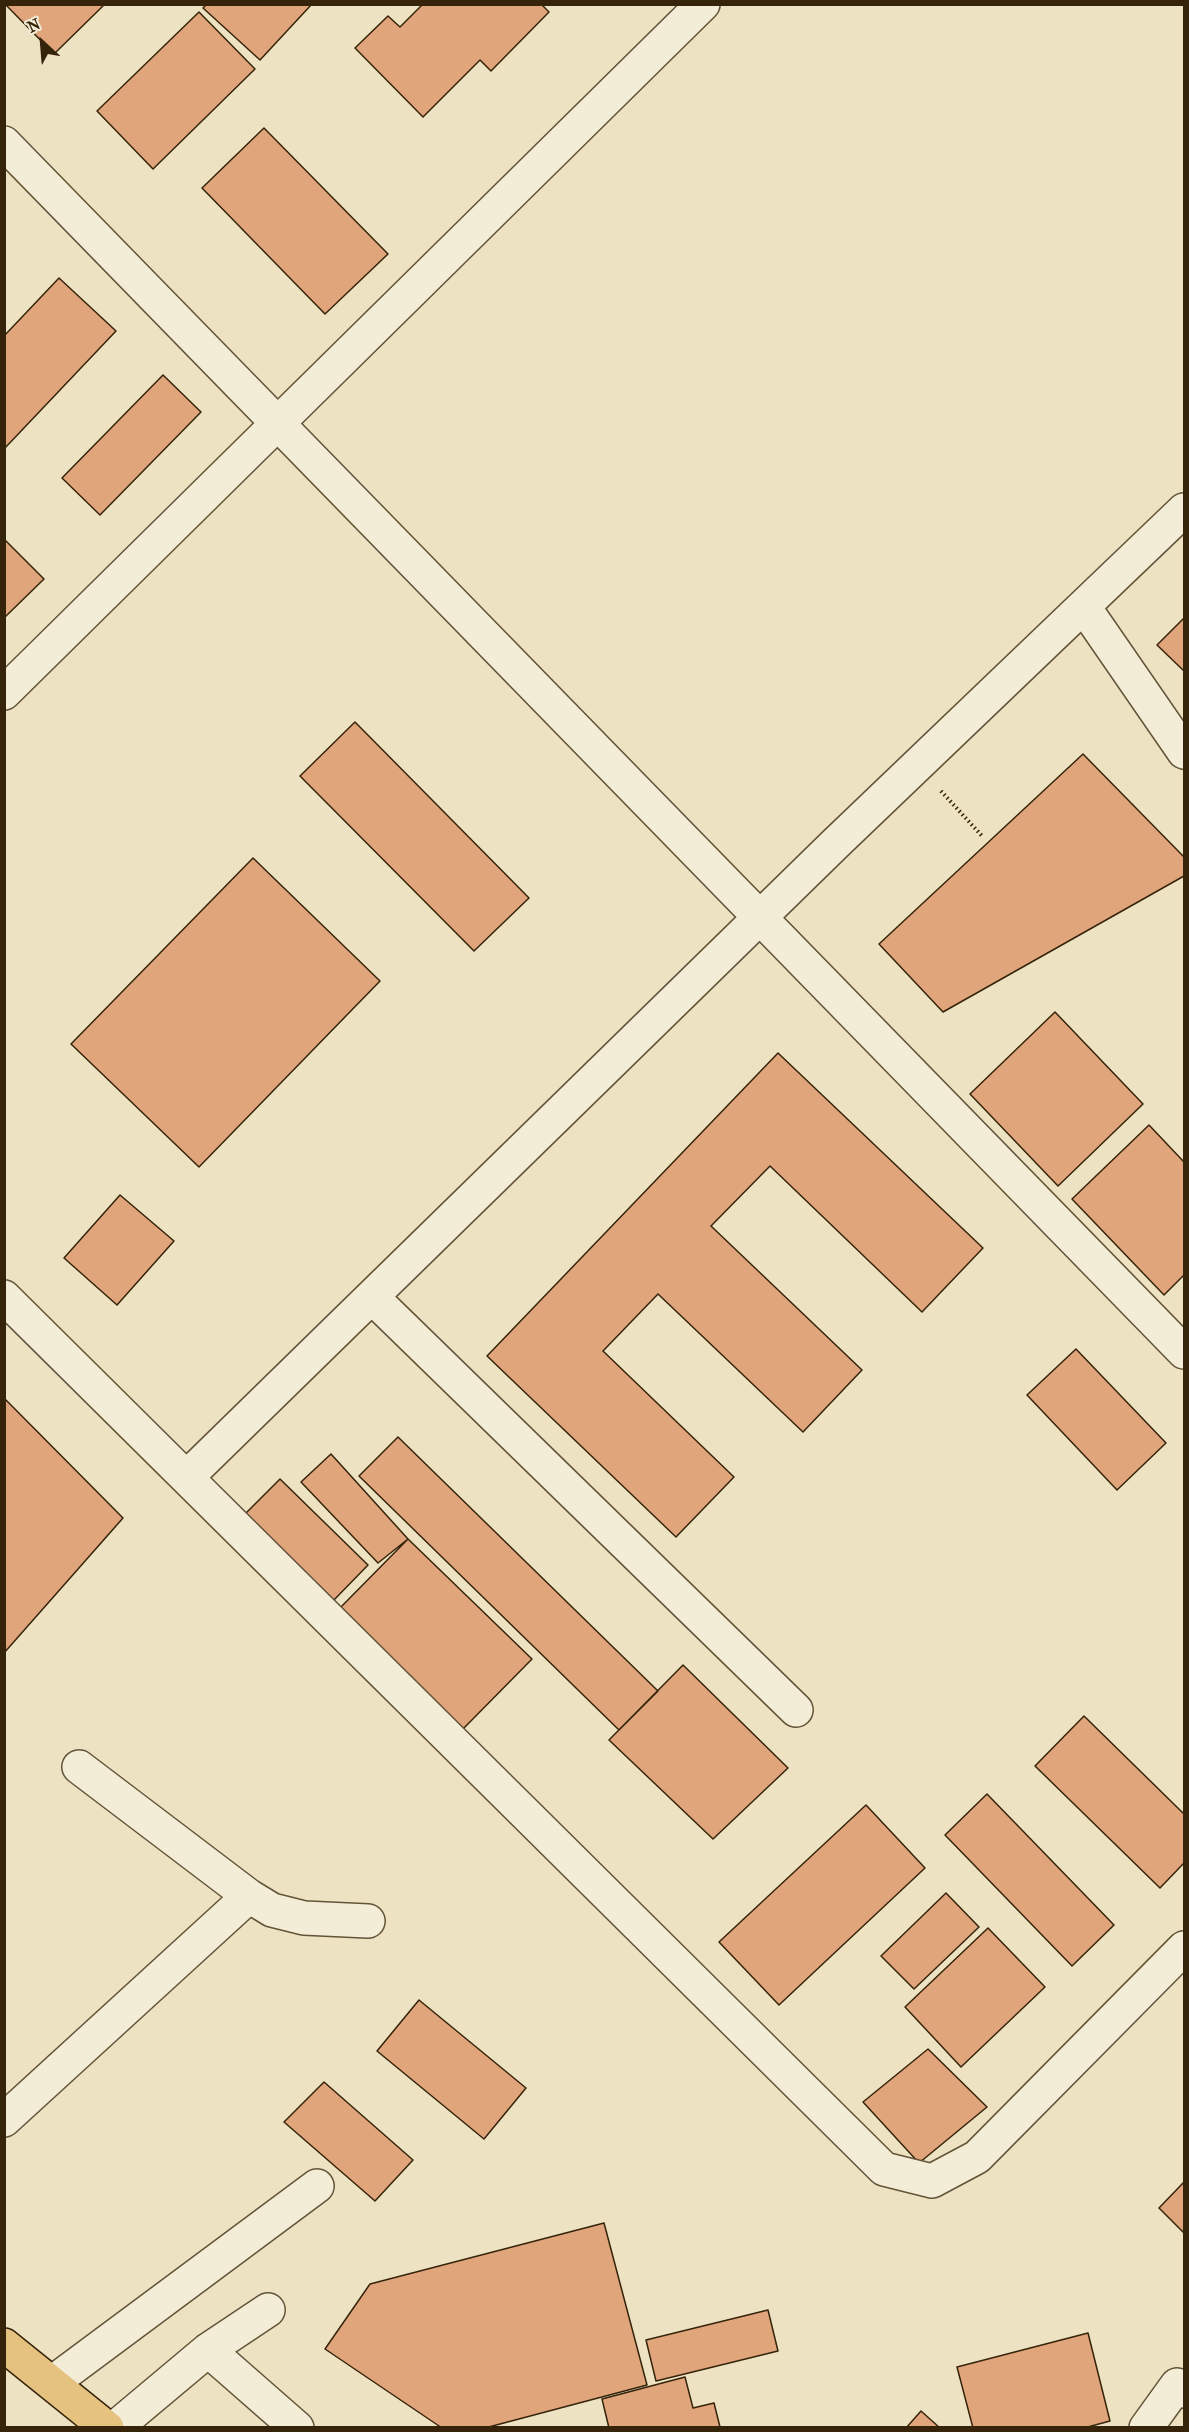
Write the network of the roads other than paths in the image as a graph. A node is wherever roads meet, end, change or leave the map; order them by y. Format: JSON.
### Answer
{"nodes":[{"id":1,"x":703,"y":4,"type":"edge"},
{"id":2,"x":4,"y":143,"type":"edge"},
{"id":3,"x":278,"y":423,"type":"junction"},
{"id":4,"x":1185,"y":510,"type":"edge"},
{"id":5,"x":1084,"y":607,"type":"junction"},
{"id":6,"x":4,"y":693,"type":"edge"},
{"id":7,"x":1185,"y":752,"type":"edge"},
{"id":8,"x":760,"y":918,"type":"junction"},
{"id":9,"x":4,"y":1297,"type":"edge"},
{"id":10,"x":372,"y":1297,"type":"junction"},
{"id":11,"x":1185,"y":1353,"type":"edge"},
{"id":12,"x":188,"y":1477,"type":"junction"},
{"id":13,"x":796,"y":1710,"type":"dead end"},
{"id":14,"x":79,"y":1767,"type":"dead end"},
{"id":15,"x":249,"y":1896,"type":"junction"},
{"id":16,"x":368,"y":1922,"type":"dead end"},
{"id":17,"x":1185,"y":1948,"type":"edge"},
{"id":18,"x":4,"y":2120,"type":"edge"},
{"id":19,"x":317,"y":2186,"type":"dead end"},
{"id":20,"x":268,"y":2310,"type":"dead end"},
{"id":21,"x":4,"y":2345,"type":"edge"},
{"id":22,"x":208,"y":2350,"type":"junction"},
{"id":23,"x":52,"y":2383,"type":"junction"},
{"id":24,"x":1182,"y":2385,"type":"edge"},
{"id":25,"x":102,"y":2426,"type":"edge"},
{"id":26,"x":297,"y":2427,"type":"edge"},
{"id":27,"x":1146,"y":2427,"type":"edge"}],
"edges":[{"from":1,"to":3,"type":"lane"},
{"from":2,"to":3,"type":"lane"},
{"from":3,"to":6,"type":"lane"},
{"from":3,"to":8,"type":"lane"},
{"from":4,"to":5,"type":"lane"},
{"from":5,"to":7,"type":"lane"},
{"from":5,"to":8,"type":"lane"},
{"from":8,"to":10,"type":"lane"},
{"from":8,"to":11,"type":"lane"},
{"from":9,"to":12,"type":"lane"},
{"from":10,"to":12,"type":"lane"},
{"from":10,"to":13,"type":"lane"},
{"from":12,"to":17,"type":"lane"},
{"from":14,"to":15,"type":"lane"},
{"from":15,"to":16,"type":"lane"},
{"from":15,"to":18,"type":"lane"},
{"from":19,"to":23,"type":"lane"},
{"from":20,"to":22,"type":"lane"},
{"from":21,"to":23,"type":"highway"},
{"from":22,"to":25,"type":"lane"},
{"from":22,"to":26,"type":"lane"},
{"from":23,"to":25,"type":"highway"},
{"from":24,"to":27,"type":"lane"}]}
